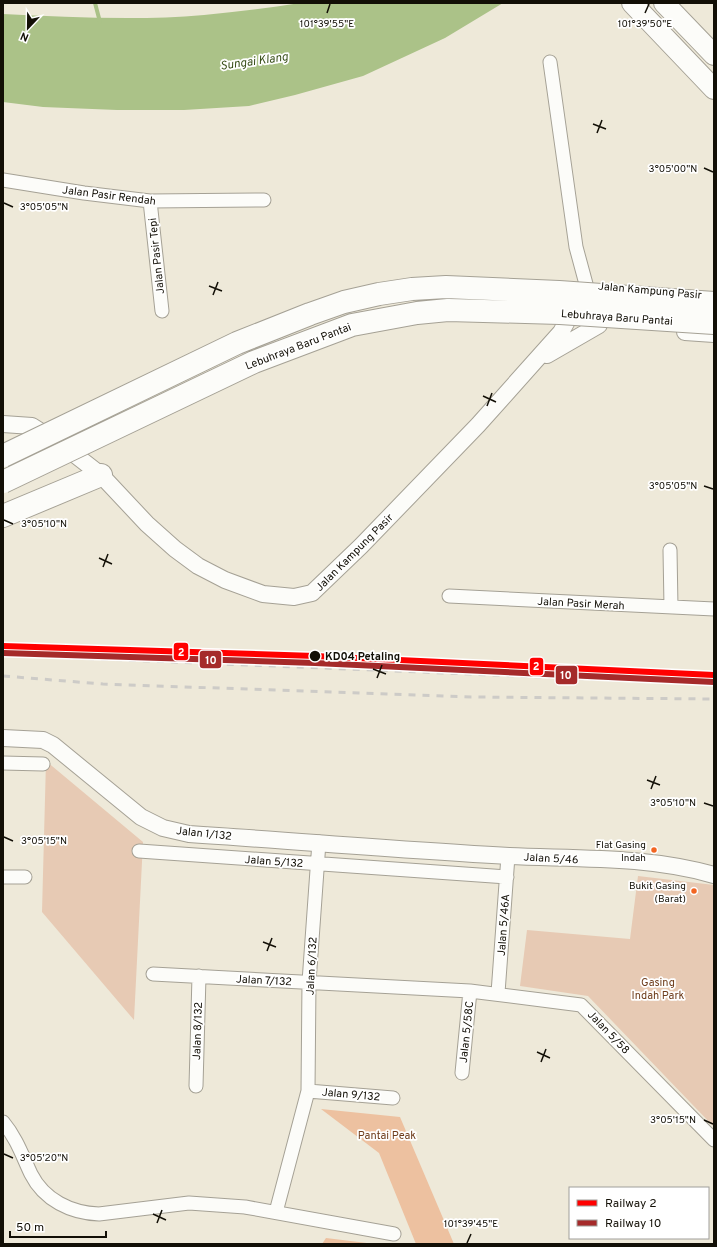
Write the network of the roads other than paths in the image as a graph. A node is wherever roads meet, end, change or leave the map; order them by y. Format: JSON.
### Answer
{"nodes":[{"id":1,"x":632,"y":3,"type":"edge"},
{"id":2,"x":664,"y":3,"type":"edge"},
{"id":3,"x":714,"y":55,"type":"edge"},
{"id":4,"x":550,"y":62,"type":"dead end"},
{"id":5,"x":714,"y":89,"type":"edge"},
{"id":6,"x":3,"y":180,"type":"edge"},
{"id":7,"x":264,"y":200,"type":"dead end"},
{"id":8,"x":150,"y":201,"type":"junction"},
{"id":9,"x":586,"y":284,"type":"junction"},
{"id":10,"x":714,"y":296,"type":"edge"},
{"id":11,"x":714,"y":302,"type":"edge"},
{"id":12,"x":575,"y":306,"type":"junction"},
{"id":13,"x":162,"y":311,"type":"dead end"},
{"id":14,"x":714,"y":323,"type":"edge"},
{"id":15,"x":599,"y":325,"type":"junction"},
{"id":16,"x":714,"y":334,"type":"edge"},
{"id":17,"x":531,"y":364,"type":"junction"},
{"id":18,"x":3,"y":424,"type":"edge"},
{"id":19,"x":3,"y":456,"type":"edge"},
{"id":20,"x":101,"y":475,"type":"junction"},
{"id":21,"x":3,"y":482,"type":"edge"},
{"id":22,"x":3,"y":516,"type":"edge"},
{"id":23,"x":670,"y":550,"type":"dead end"},
{"id":24,"x":449,"y":596,"type":"dead end"},
{"id":25,"x":671,"y":607,"type":"junction"},
{"id":26,"x":714,"y":609,"type":"edge"},
{"id":27,"x":3,"y":738,"type":"edge"},
{"id":28,"x":3,"y":763,"type":"edge"},
{"id":29,"x":43,"y":764,"type":"dead end"},
{"id":30,"x":318,"y":842,"type":"junction"},
{"id":31,"x":411,"y":849,"type":"joint"},
{"id":32,"x":139,"y":851,"type":"dead end"},
{"id":33,"x":508,"y":856,"type":"junction"},
{"id":34,"x":317,"y":864,"type":"junction"},
{"id":35,"x":714,"y":875,"type":"edge"},
{"id":36,"x":3,"y":876,"type":"edge"},
{"id":37,"x":25,"y":877,"type":"dead end"},
{"id":38,"x":507,"y":877,"type":"junction"},
{"id":39,"x":153,"y":974,"type":"dead end"},
{"id":40,"x":199,"y":976,"type":"junction"},
{"id":41,"x":309,"y":982,"type":"junction"},
{"id":42,"x":398,"y":988,"type":"joint"},
{"id":43,"x":470,"y":991,"type":"junction"},
{"id":44,"x":498,"y":993,"type":"junction"},
{"id":45,"x":462,"y":1073,"type":"dead end"},
{"id":46,"x":196,"y":1086,"type":"dead end"},
{"id":47,"x":308,"y":1091,"type":"junction"},
{"id":48,"x":393,"y":1098,"type":"dead end"},
{"id":49,"x":3,"y":1122,"type":"edge"},
{"id":50,"x":714,"y":1140,"type":"edge"},
{"id":51,"x":276,"y":1212,"type":"junction"},
{"id":52,"x":394,"y":1234,"type":"dead end"}],
"edges":[{"from":1,"to":5,"type":"main road"},
{"from":2,"to":3,"type":"main road"},
{"from":4,"to":9,"type":"street"},
{"from":6,"to":8,"type":"street","name":"Jalan Pasir Rendah"},
{"from":7,"to":8,"type":"street","name":"Jalan Pasir Rendah"},
{"from":8,"to":13,"type":"street","name":"Jalan Pasir Tepi"},
{"from":9,"to":10,"type":"street","name":"Jalan Kampung Pasir"},
{"from":9,"to":12,"type":"street","name":"Jalan Kampung Pasir"},
{"from":11,"to":19,"type":"highway","name":"Lebuhraya Baru Pantai","bridge":true},
{"from":12,"to":15,"type":"street"},
{"from":12,"to":17,"type":"street","name":"Jalan Kampung Pasir"},
{"from":14,"to":21,"type":"highway","name":"Lebuhraya Baru Pantai","bridge":true},
{"from":15,"to":16,"type":"street"},
{"from":15,"to":17,"type":"street","name":"Jalan Kampung Pasir"},
{"from":17,"to":20,"type":"street","name":"Jalan Kampung Pasir"},
{"from":18,"to":20,"type":"street","name":"Jalan Kampung Pasir"},
{"from":20,"to":22,"type":"highway"},
{"from":23,"to":25,"type":"street"},
{"from":24,"to":25,"type":"street","name":"Jalan Pasir Merah"},
{"from":25,"to":26,"type":"street","name":"Jalan Pasir Merah"},
{"from":27,"to":30,"type":"street","name":"Jalan 1/132"},
{"from":28,"to":29,"type":"street"},
{"from":30,"to":31,"type":"street","name":"Jalan 1/132"},
{"from":30,"to":34,"type":"street","name":"Jalan 6/132"},
{"from":31,"to":33,"type":"street","name":"Jalan 5/46"},
{"from":32,"to":34,"type":"street","name":"Jalan 5/132"},
{"from":33,"to":35,"type":"street","name":"Jalan 5/46"},
{"from":33,"to":38,"type":"street","name":"Jalan 5/46A"},
{"from":34,"to":38,"type":"street","name":"Jalan 5/132"},
{"from":34,"to":41,"type":"street","name":"Jalan 6/132"},
{"from":36,"to":37,"type":"street"},
{"from":38,"to":44,"type":"street","name":"Jalan 5/46A"},
{"from":39,"to":40,"type":"street","name":"Jalan 7/132"},
{"from":40,"to":41,"type":"street","name":"Jalan 7/132"},
{"from":40,"to":46,"type":"street","name":"Jalan 8/132"},
{"from":41,"to":42,"type":"street","name":"Jalan 7/132"},
{"from":41,"to":47,"type":"street","name":"Jalan 6/132"},
{"from":42,"to":43,"type":"street","name":"Jalan 5/58"},
{"from":43,"to":44,"type":"street","name":"Jalan 5/58"},
{"from":43,"to":45,"type":"street","name":"Jalan 5/58C"},
{"from":44,"to":50,"type":"street","name":"Jalan 5/58"},
{"from":47,"to":48,"type":"street","name":"Jalan 9/132"},
{"from":47,"to":51,"type":"street","name":"Jalan 6/132"},
{"from":49,"to":51,"type":"street"},
{"from":51,"to":52,"type":"street"}]}
